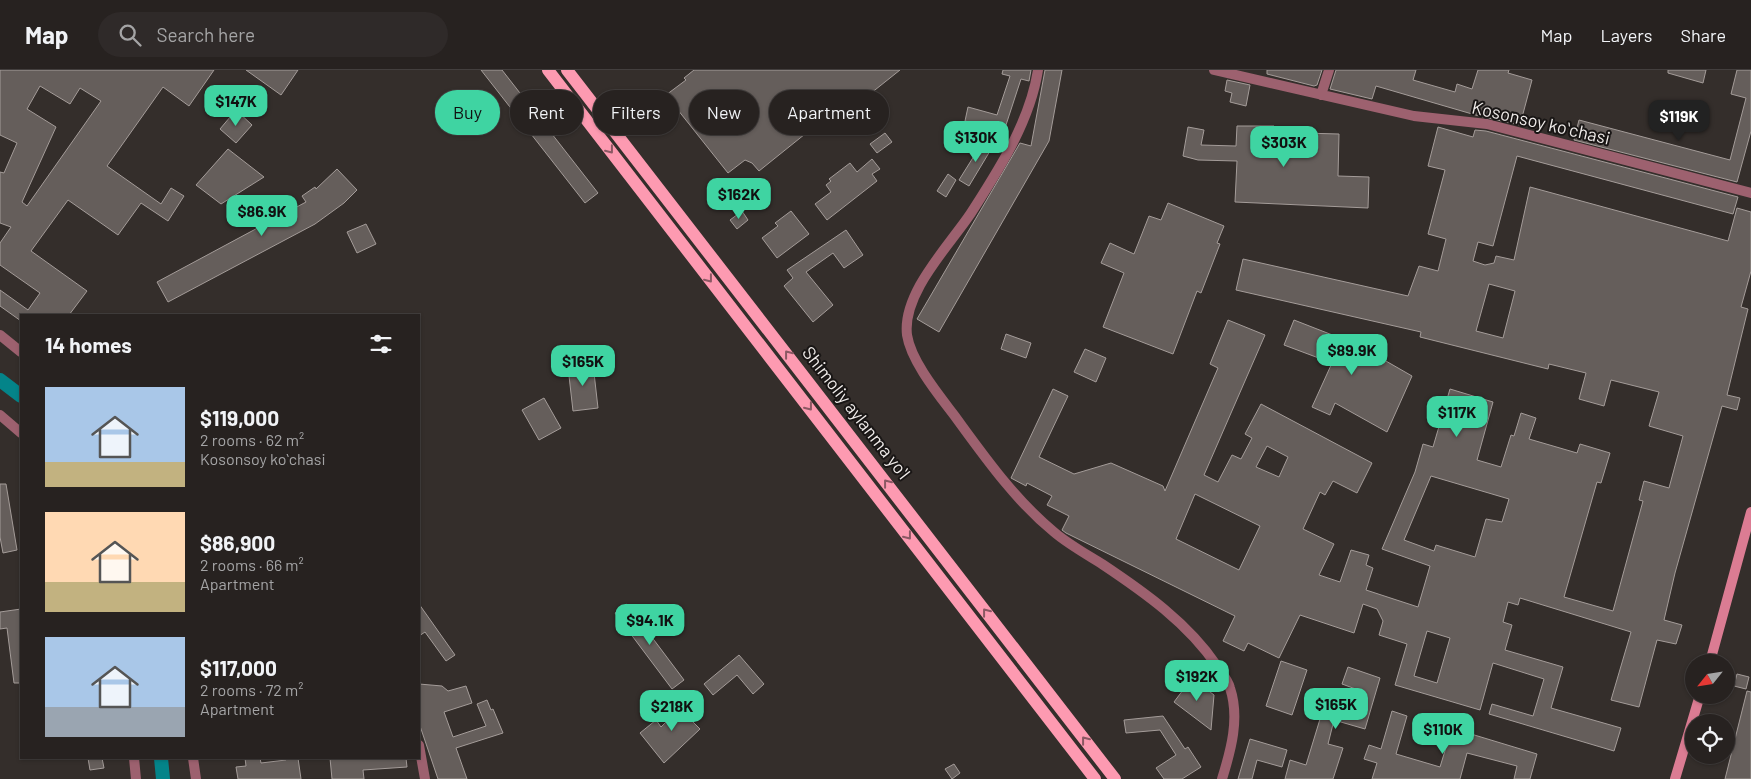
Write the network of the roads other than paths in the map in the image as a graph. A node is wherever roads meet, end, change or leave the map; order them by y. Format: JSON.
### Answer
{"nodes":[{"id":1,"x":548,"y":70,"type":"edge"},
{"id":2,"x":567,"y":70,"type":"edge"},
{"id":3,"x":1038,"y":70,"type":"edge"},
{"id":4,"x":1214,"y":70,"type":"edge"},
{"id":5,"x":1329,"y":70,"type":"edge"},
{"id":6,"x":1321,"y":96,"type":"junction"},
{"id":7,"x":652,"y":179,"type":"junction"},
{"id":8,"x":640,"y":190,"type":"junction"},
{"id":9,"x":1751,"y":193,"type":"edge"},
{"id":10,"x":0,"y":335,"type":"edge"},
{"id":11,"x":20,"y":351,"type":"edge"},
{"id":12,"x":0,"y":415,"type":"edge"},
{"id":13,"x":20,"y":433,"type":"edge"},
{"id":14,"x":864,"y":452,"type":"junction"},
{"id":15,"x":851,"y":462,"type":"junction"},
{"id":16,"x":1751,"y":512,"type":"edge"},
{"id":17,"x":1712,"y":654,"type":"edge"},
{"id":18,"x":1697,"y":704,"type":"edge"},
{"id":19,"x":420,"y":752,"type":"edge"},
{"id":20,"x":134,"y":759,"type":"edge"},
{"id":21,"x":193,"y":759,"type":"edge"},
{"id":22,"x":136,"y":779,"type":"edge"},
{"id":23,"x":196,"y":779,"type":"edge"},
{"id":24,"x":425,"y":779,"type":"edge"},
{"id":25,"x":1095,"y":779,"type":"edge"},
{"id":26,"x":1115,"y":779,"type":"edge"},
{"id":27,"x":1222,"y":779,"type":"edge"},
{"id":28,"x":1675,"y":779,"type":"edge"}],
"edges":[{"from":1,"to":8,"type":"main road","name":"Shimoliy aylanma yoʻl","one_way":true},
{"from":2,"to":7,"type":"main road","name":"Shimoliy aylanma yoʻl"},
{"from":3,"to":27,"type":"street"},
{"from":4,"to":6,"type":"street","name":"Kosonsoy koʻchasi"},
{"from":5,"to":6,"type":"street"},
{"from":6,"to":9,"type":"street","name":"Kosonsoy koʻchasi"},
{"from":7,"to":8,"type":"main road"},
{"from":14,"to":7,"type":"main road","name":"Shimoliy aylanma yoʻl","one_way":true},
{"from":8,"to":15,"type":"main road","name":"Shimoliy aylanma yoʻl","one_way":true},
{"from":10,"to":11,"type":"street"},
{"from":12,"to":13,"type":"street"},
{"from":14,"to":15,"type":"main road"},
{"from":26,"to":14,"type":"main road","name":"Shimoliy aylanma yoʻl","one_way":true},
{"from":15,"to":25,"type":"main road","name":"Shimoliy aylanma yoʻl","one_way":true},
{"from":16,"to":17,"type":"main road"},
{"from":18,"to":28,"type":"main road"},
{"from":19,"to":24,"type":"street"},
{"from":20,"to":22,"type":"street"},
{"from":21,"to":23,"type":"street"}]}
